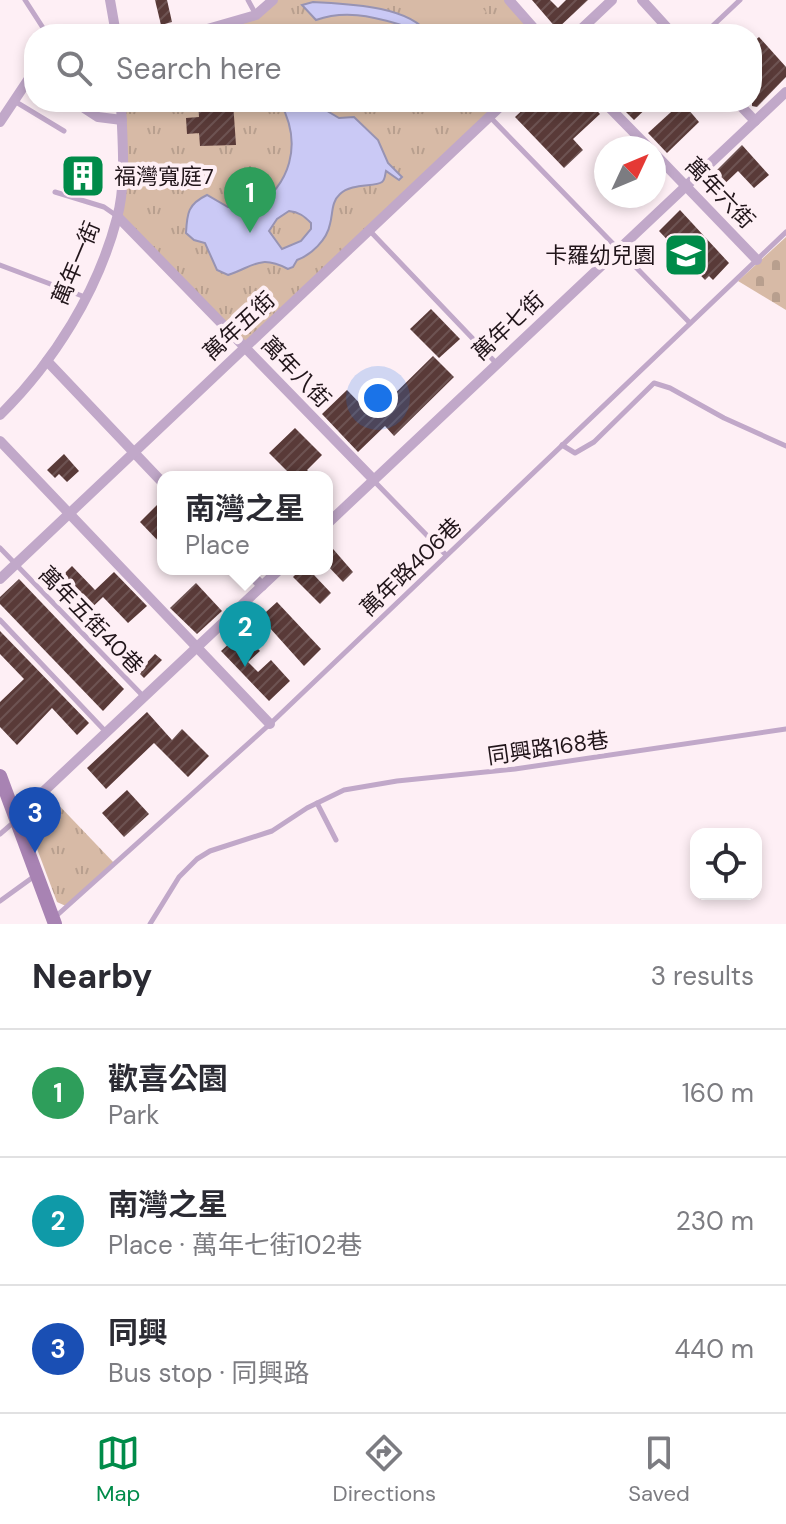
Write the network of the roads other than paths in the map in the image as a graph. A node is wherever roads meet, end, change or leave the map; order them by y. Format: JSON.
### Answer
{"nodes":[{"id":1,"x":25,"y":0,"type":"edge"},
{"id":2,"x":110,"y":0,"type":"edge"},
{"id":3,"x":248,"y":0,"type":"edge"},
{"id":4,"x":273,"y":0,"type":"edge"},
{"id":5,"x":509,"y":0,"type":"edge"},
{"id":6,"x":612,"y":0,"type":"edge"},
{"id":7,"x":642,"y":0,"type":"edge"},
{"id":8,"x":740,"y":0,"type":"edge"},
{"id":9,"x":256,"y":15,"type":"junction"},
{"id":10,"x":41,"y":24,"type":"edge"},
{"id":11,"x":114,"y":24,"type":"edge"},
{"id":12,"x":225,"y":24,"type":"edge"},
{"id":13,"x":530,"y":24,"type":"edge"},
{"id":14,"x":587,"y":24,"type":"edge"},
{"id":15,"x":664,"y":24,"type":"edge"},
{"id":16,"x":715,"y":24,"type":"edge"},
{"id":17,"x":24,"y":88,"type":"edge"},
{"id":18,"x":786,"y":92,"type":"edge"},
{"id":19,"x":16,"y":102,"type":"junction"},
{"id":20,"x":24,"y":107,"type":"edge"},
{"id":21,"x":33,"y":112,"type":"edge"},
{"id":22,"x":90,"y":112,"type":"edge"},
{"id":23,"x":122,"y":112,"type":"edge"},
{"id":24,"x":494,"y":112,"type":"edge"},
{"id":25,"x":614,"y":112,"type":"edge"},
{"id":26,"x":746,"y":112,"type":"edge"},
{"id":27,"x":489,"y":117,"type":"junction"},
{"id":28,"x":122,"y":120,"type":"junction"},
{"id":29,"x":755,"y":121,"type":"junction"},
{"id":30,"x":0,"y":122,"type":"edge"},
{"id":31,"x":64,"y":131,"type":"dead end"},
{"id":32,"x":637,"y":136,"type":"edge"},
{"id":33,"x":666,"y":166,"type":"edge"},
{"id":34,"x":685,"y":186,"type":"junction"},
{"id":35,"x":55,"y":192,"type":"dead end"},
{"id":36,"x":118,"y":217,"type":"junction"},
{"id":37,"x":369,"y":230,"type":"junction"},
{"id":38,"x":786,"y":232,"type":"edge"},
{"id":39,"x":618,"y":250,"type":"junction"},
{"id":40,"x":757,"y":260,"type":"junction"},
{"id":41,"x":0,"y":265,"type":"edge"},
{"id":42,"x":87,"y":298,"type":"junction"},
{"id":43,"x":690,"y":323,"type":"junction"},
{"id":44,"x":245,"y":348,"type":"junction"},
{"id":45,"x":47,"y":361,"type":"junction"},
{"id":46,"x":497,"y":364,"type":"junction"},
{"id":47,"x":0,"y":415,"type":"edge"},
{"id":48,"x":0,"y":441,"type":"edge"},
{"id":49,"x":562,"y":445,"type":"junction"},
{"id":50,"x":786,"y":446,"type":"edge"},
{"id":51,"x":134,"y":453,"type":"junction"},
{"id":52,"x":157,"y":477,"type":"edge"},
{"id":53,"x":374,"y":480,"type":"junction"},
{"id":54,"x":70,"y":513,"type":"junction"},
{"id":55,"x":333,"y":518,"type":"edge"},
{"id":56,"x":0,"y":548,"type":"edge"},
{"id":57,"x":446,"y":555,"type":"junction"},
{"id":58,"x":16,"y":564,"type":"junction"},
{"id":59,"x":252,"y":575,"type":"edge"},
{"id":60,"x":274,"y":575,"type":"edge"},
{"id":61,"x":0,"y":579,"type":"edge"},
{"id":62,"x":262,"y":586,"type":"junction"},
{"id":63,"x":0,"y":620,"type":"edge"},
{"id":64,"x":197,"y":647,"type":"junction"},
{"id":65,"x":143,"y":697,"type":"junction"},
{"id":66,"x":270,"y":724,"type":"junction"},
{"id":67,"x":786,"y":729,"type":"edge"},
{"id":68,"x":106,"y":732,"type":"junction"},
{"id":69,"x":0,"y":776,"type":"edge"},
{"id":70,"x":317,"y":803,"type":"junction"},
{"id":71,"x":17,"y":820,"type":"junction"},
{"id":72,"x":0,"y":834,"type":"edge"},
{"id":73,"x":336,"y":840,"type":"dead end"},
{"id":74,"x":36,"y":874,"type":"junction"},
{"id":75,"x":0,"y":901,"type":"edge"},
{"id":76,"x":54,"y":922,"type":"edge"},
{"id":77,"x":150,"y":924,"type":"edge"}],
"edges":[{"from":1,"to":10,"type":"lane"},
{"from":2,"to":11,"type":"street"},
{"from":3,"to":9,"type":"lane"},
{"from":4,"to":9,"type":"street"},
{"from":5,"to":13,"type":"street"},
{"from":6,"to":14,"type":"street"},
{"from":7,"to":15,"type":"street"},
{"from":8,"to":16,"type":"lane"},
{"from":9,"to":12,"type":"street"},
{"from":17,"to":19,"type":"street"},
{"from":18,"to":29,"type":"street","name":"萬年七街"},
{"from":19,"to":20,"type":"lane"},
{"from":19,"to":30,"type":"street"},
{"from":21,"to":31,"type":"lane"},
{"from":22,"to":28,"type":"street"},
{"from":23,"to":28,"type":"street","name":"萬年一街"},
{"from":24,"to":27,"type":"street","name":"萬年五街"},
{"from":25,"to":32,"type":"street"},
{"from":26,"to":29,"type":"street"},
{"from":27,"to":37,"type":"street","name":"萬年五街"},
{"from":27,"to":39,"type":"lane"},
{"from":28,"to":36,"type":"street","name":"萬年一街"},
{"from":29,"to":34,"type":"street","name":"萬年七街"},
{"from":33,"to":34,"type":"street","name":"萬年六街"},
{"from":34,"to":39,"type":"street","name":"萬年七街"},
{"from":34,"to":40,"type":"street","name":"萬年六街"},
{"from":35,"to":36,"type":"lane"},
{"from":36,"to":42,"type":"street","name":"萬年一街"},
{"from":36,"to":44,"type":"street","name":"萬年八街"},
{"from":37,"to":44,"type":"street","name":"萬年五街"},
{"from":37,"to":46,"type":"lane"},
{"from":38,"to":40,"type":"lane","name":"萬年路406巷"},
{"from":39,"to":43,"type":"lane"},
{"from":39,"to":46,"type":"street","name":"萬年七街"},
{"from":40,"to":43,"type":"lane","name":"萬年路406巷"},
{"from":41,"to":42,"type":"lane"},
{"from":42,"to":45,"type":"street","name":"萬年一街"},
{"from":43,"to":49,"type":"lane","name":"萬年路406巷"},
{"from":44,"to":51,"type":"street","name":"萬年五街"},
{"from":44,"to":53,"type":"street","name":"萬年八街"},
{"from":45,"to":47,"type":"street","name":"萬年一街"},
{"from":45,"to":51,"type":"street"},
{"from":46,"to":53,"type":"street","name":"萬年七街"},
{"from":48,"to":54,"type":"street"},
{"from":49,"to":50,"type":"lane"},
{"from":49,"to":57,"type":"lane","name":"萬年路406巷"},
{"from":51,"to":52,"type":"street"},
{"from":51,"to":54,"type":"street","name":"萬年五街"},
{"from":53,"to":55,"type":"street","name":"萬年七街"},
{"from":53,"to":57,"type":"lane","name":"萬年八街"},
{"from":54,"to":58,"type":"street","name":"萬年五街"},
{"from":54,"to":64,"type":"street"},
{"from":56,"to":58,"type":"lane","name":"萬年五街40巷"},
{"from":57,"to":66,"type":"lane","name":"萬年路406巷"},
{"from":58,"to":61,"type":"street","name":"萬年五街"},
{"from":58,"to":65,"type":"lane","name":"萬年五街40巷"},
{"from":59,"to":62,"type":"street"},
{"from":60,"to":62,"type":"street"},
{"from":62,"to":64,"type":"street"},
{"from":63,"to":68,"type":"lane"},
{"from":64,"to":65,"type":"street"},
{"from":64,"to":66,"type":"street"},
{"from":65,"to":68,"type":"street"},
{"from":66,"to":76,"type":"lane","name":"萬年路406巷"},
{"from":67,"to":70,"type":"lane","name":"同興路168巷"},
{"from":68,"to":71,"type":"street"},
{"from":69,"to":71,"type":"street"},
{"from":70,"to":73,"type":"lane"},
{"from":70,"to":77,"type":"lane","name":"同興路168巷"},
{"from":71,"to":72,"type":"lane"},
{"from":71,"to":74,"type":"street"},
{"from":74,"to":75,"type":"lane"},
{"from":74,"to":76,"type":"street"}]}
